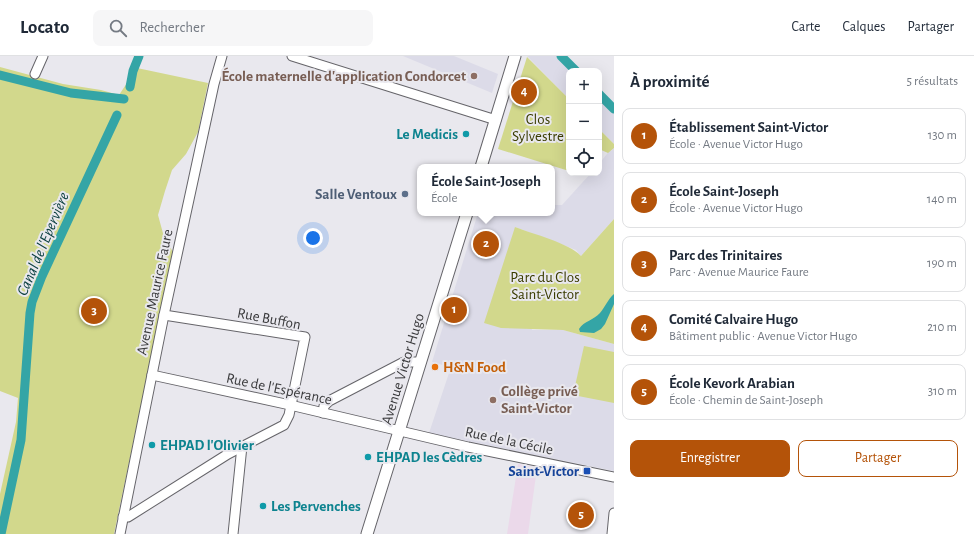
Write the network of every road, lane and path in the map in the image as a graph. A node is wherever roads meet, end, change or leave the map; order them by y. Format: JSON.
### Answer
{"nodes":[{"id":1,"x":43,"y":56,"type":"edge"},
{"id":2,"x":222,"y":56,"type":"edge"},
{"id":3,"x":292,"y":56,"type":"edge"},
{"id":4,"x":515,"y":56,"type":"edge"},
{"id":5,"x":35,"y":74,"type":"dead end"},
{"id":6,"x":496,"y":120,"type":"junction"},
{"id":7,"x":482,"y":164,"type":"edge"},
{"id":8,"x":466,"y":216,"type":"edge"},
{"id":9,"x":164,"y":315,"type":"junction"},
{"id":10,"x":421,"y":362,"type":"junction"},
{"id":11,"x":152,"y":375,"type":"junction"},
{"id":12,"x":290,"y":405,"type":"junction"},
{"id":13,"x":323,"y":413,"type":"junction"},
{"id":14,"x":400,"y":431,"type":"junction"},
{"id":15,"x":242,"y":446,"type":"junction"},
{"id":16,"x":614,"y":477,"type":"edge"},
{"id":17,"x":614,"y":513,"type":"edge"},
{"id":18,"x":123,"y":517,"type":"junction"},
{"id":19,"x":120,"y":534,"type":"edge"},
{"id":20,"x":233,"y":534,"type":"edge"},
{"id":21,"x":367,"y":534,"type":"edge"},
{"id":22,"x":612,"y":534,"type":"edge"}],
"edges":[{"from":1,"to":5,"type":"street"},
{"from":2,"to":9,"type":"street","name":"Avenue Maurice Faure"},
{"from":3,"to":6,"type":"street"},
{"from":4,"to":6,"type":"main road"},
{"from":6,"to":7,"type":"main road"},
{"from":8,"to":10,"type":"main road","name":"Avenue Victor Hugo"},
{"from":9,"to":11,"type":"street","name":"Avenue Maurice Faure"},
{"from":9,"to":12,"type":"street","name":"Rue Buffon"},
{"from":10,"to":13,"type":"street"},
{"from":10,"to":14,"type":"main road","name":"Avenue Victor Hugo"},
{"from":11,"to":12,"type":"street","name":"Rue de l'Espérance"},
{"from":11,"to":18,"type":"street","name":"Avenue Maurice Faure"},
{"from":12,"to":13,"type":"street","name":"Rue de l'Espérance"},
{"from":12,"to":15,"type":"street"},
{"from":13,"to":14,"type":"street","name":"Rue de l'Espérance"},
{"from":14,"to":16,"type":"street","name":"Rue de la Cécile"},
{"from":14,"to":21,"type":"main road","name":"Avenue Victor Hugo"},
{"from":15,"to":18,"type":"street"},
{"from":15,"to":20,"type":"street"},
{"from":17,"to":22,"type":"street"},
{"from":18,"to":19,"type":"street","name":"Avenue Maurice Faure"}]}
